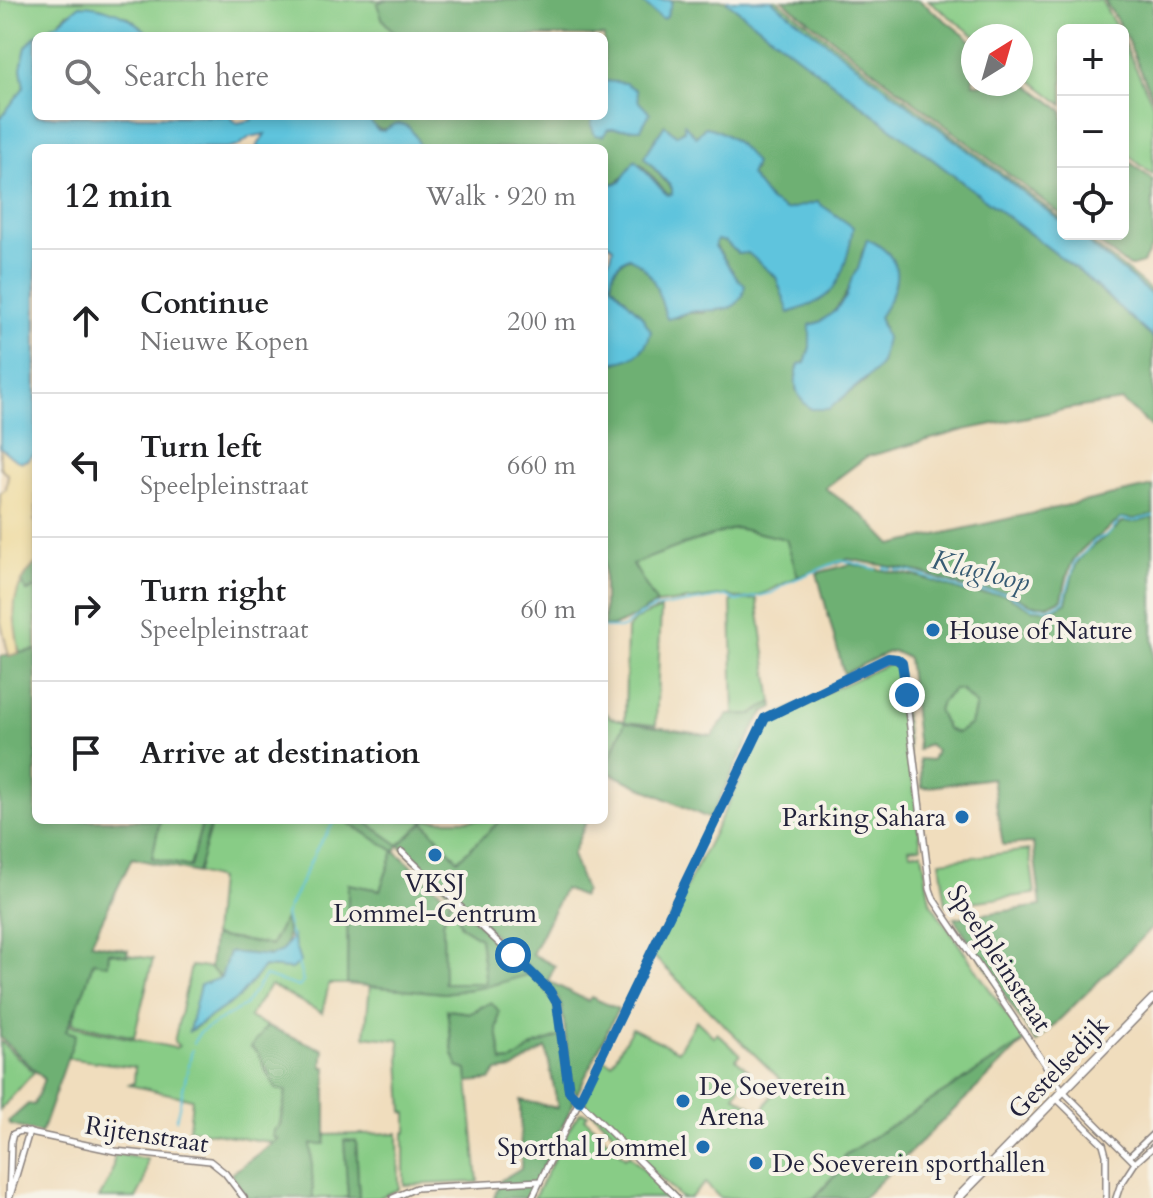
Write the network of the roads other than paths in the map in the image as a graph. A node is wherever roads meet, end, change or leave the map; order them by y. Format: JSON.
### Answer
{"nodes":[{"id":1,"x":402,"y":852,"type":"dead end"},
{"id":2,"x":1153,"y":999,"type":"edge"},
{"id":3,"x":1059,"y":1095,"type":"junction"},
{"id":4,"x":579,"y":1102,"type":"junction"},
{"id":5,"x":29,"y":1132,"type":"junction"},
{"id":6,"x":1153,"y":1134,"type":"edge"},
{"id":7,"x":1110,"y":1137,"type":"junction"},
{"id":8,"x":1103,"y":1144,"type":"junction"},
{"id":9,"x":1153,"y":1147,"type":"edge"},
{"id":10,"x":1130,"y":1156,"type":"junction"},
{"id":11,"x":1135,"y":1163,"type":"junction"},
{"id":12,"x":540,"y":1181,"type":"junction"},
{"id":13,"x":9,"y":1198,"type":"edge"},
{"id":14,"x":244,"y":1198,"type":"edge"},
{"id":15,"x":393,"y":1198,"type":"edge"},
{"id":16,"x":532,"y":1198,"type":"edge"},
{"id":17,"x":677,"y":1198,"type":"edge"},
{"id":18,"x":958,"y":1198,"type":"edge"},
{"id":19,"x":1106,"y":1198,"type":"edge"},
{"id":20,"x":1116,"y":1198,"type":"edge"}],
"edges":[{"from":1,"to":4,"type":"street"},
{"from":2,"to":3,"type":"main road","name":"Gestelsedijk"},
{"from":3,"to":4,"type":"street","name":"Speelpleinstraat"},
{"from":3,"to":7,"type":"street"},
{"from":3,"to":8,"type":"street"},
{"from":3,"to":18,"type":"main road","name":"Gestelsedijk"},
{"from":4,"to":12,"type":"street","name":"Speelpleinstraat"},
{"from":4,"to":17,"type":"street"},
{"from":5,"to":13,"type":"street"},
{"from":5,"to":13,"type":"street"},
{"from":5,"to":14,"type":"street","name":"Rijtenstraat"},
{"from":6,"to":10,"type":"street"},
{"from":7,"to":8,"type":"street"},
{"from":7,"to":10,"type":"street"},
{"from":8,"to":19,"type":"street"},
{"from":9,"to":11,"type":"street"},
{"from":10,"to":11,"type":"street"},
{"from":11,"to":20,"type":"street"},
{"from":12,"to":15,"type":"street"},
{"from":12,"to":16,"type":"street","name":"Speelpleinstraat"}]}
